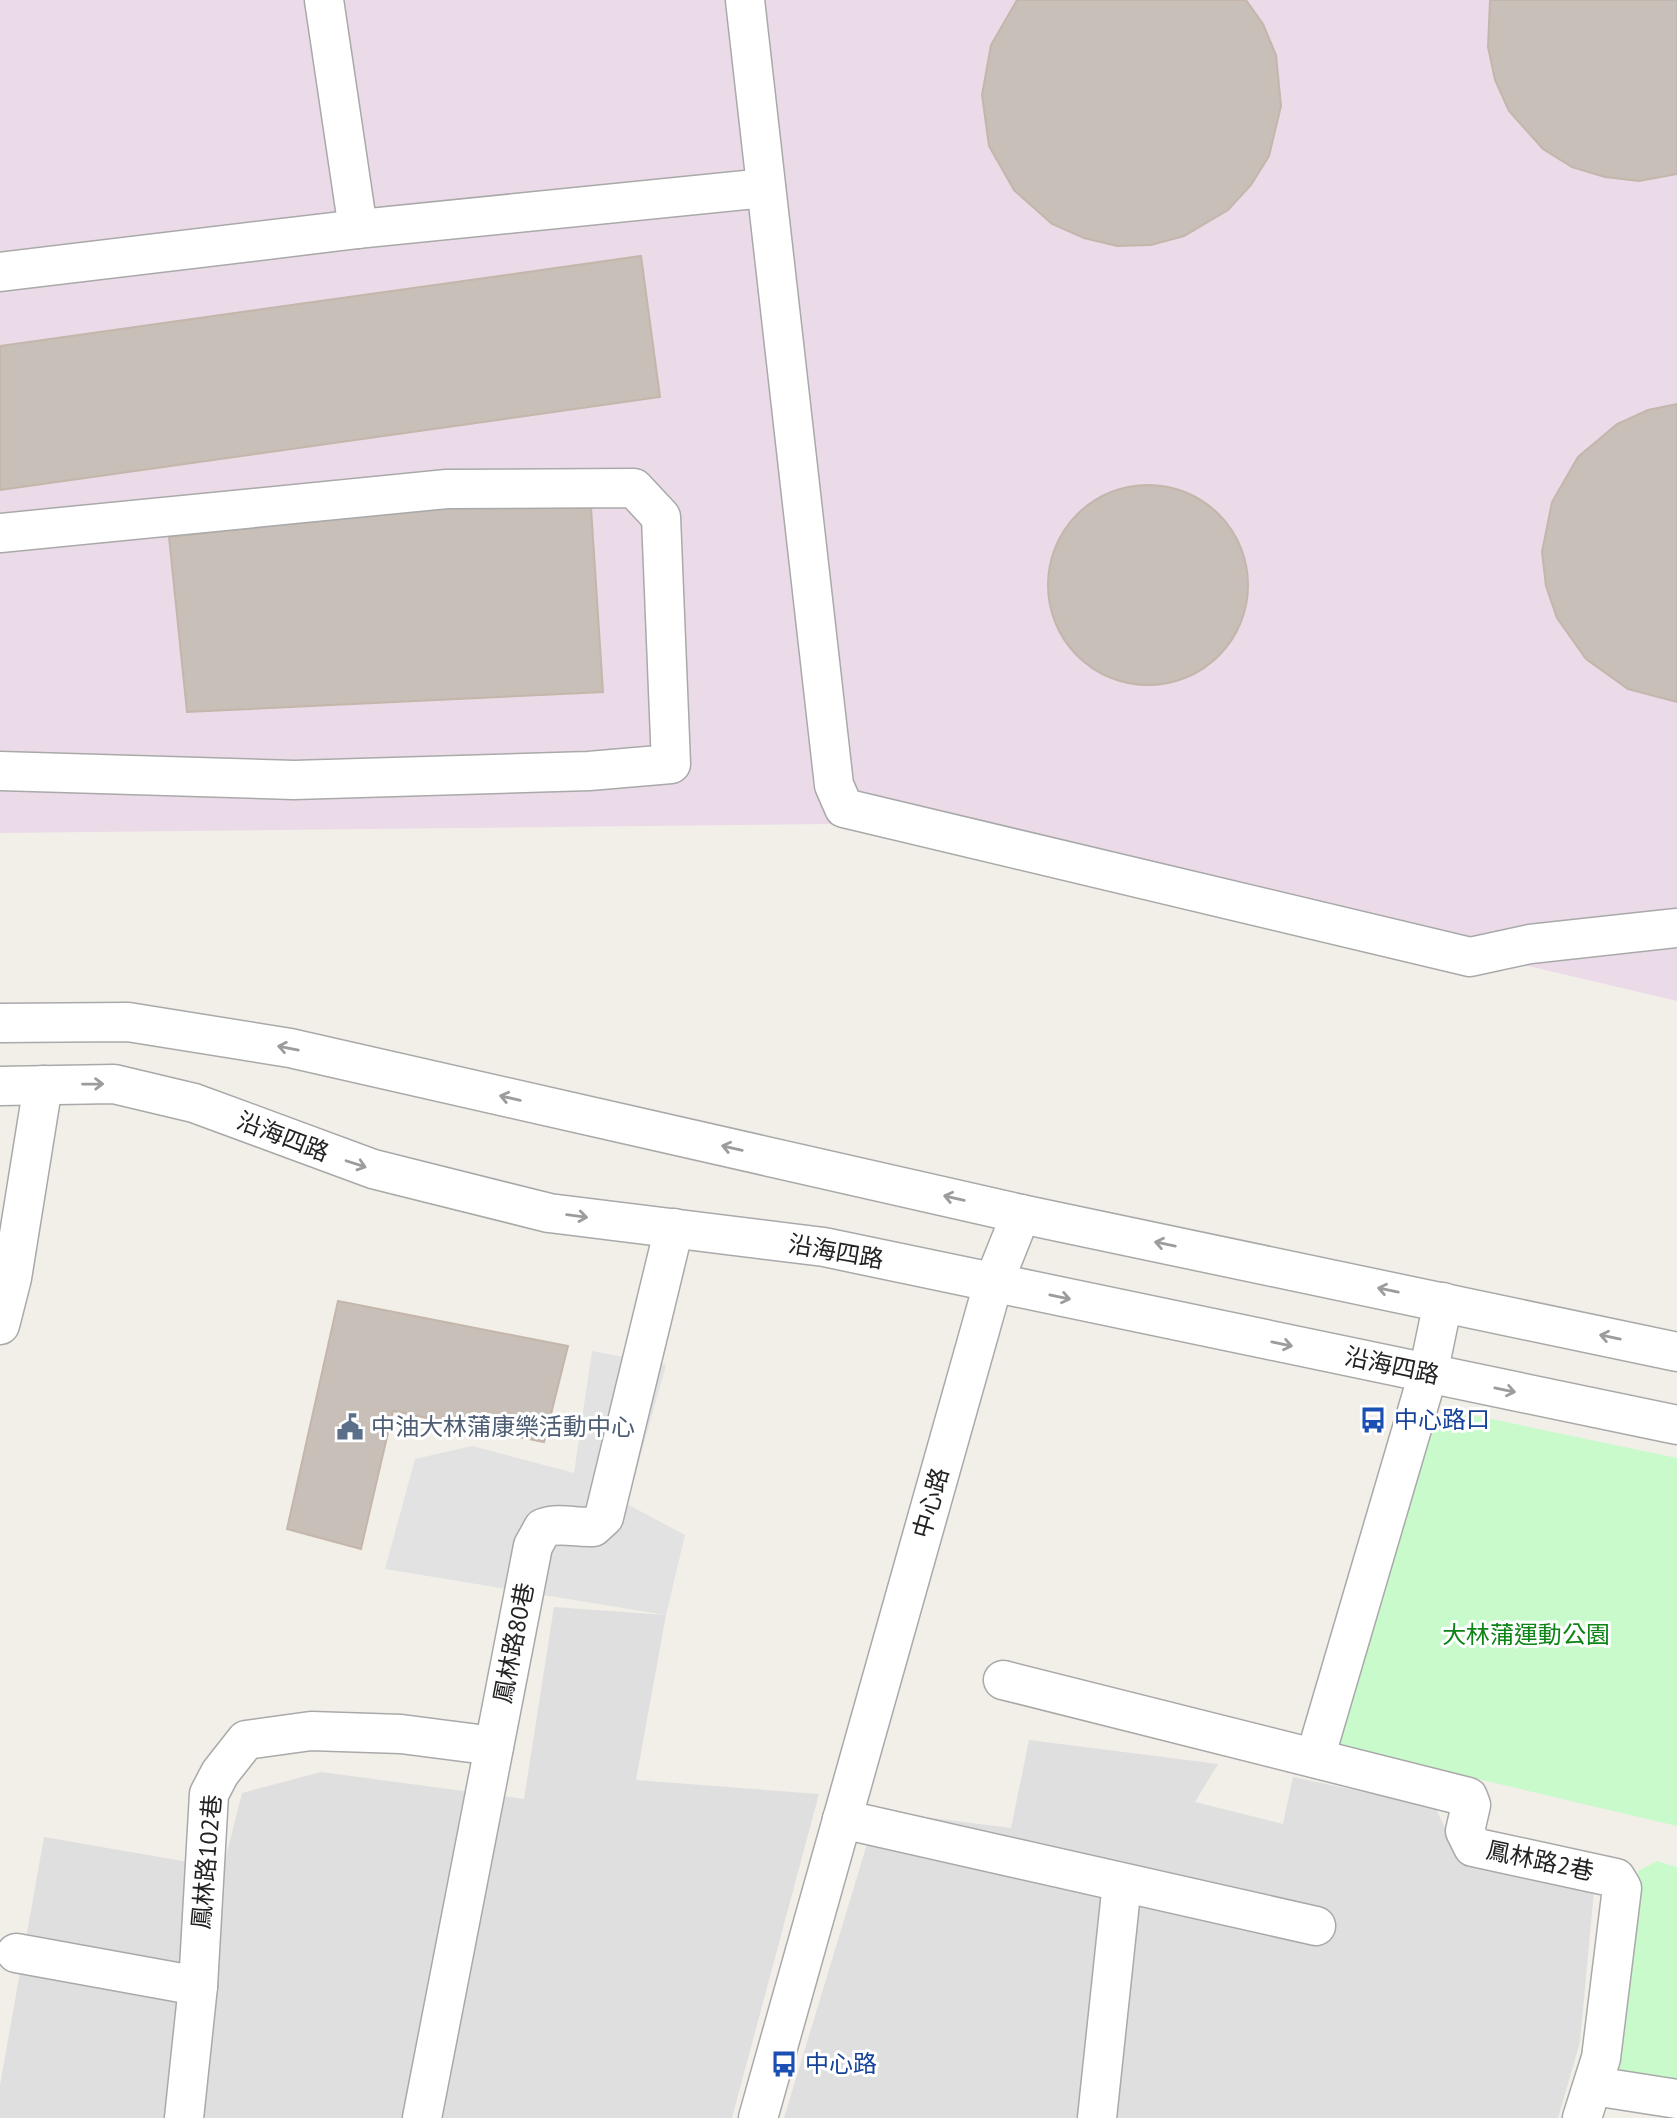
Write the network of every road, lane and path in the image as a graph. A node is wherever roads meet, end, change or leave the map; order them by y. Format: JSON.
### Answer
{"nodes":[{"id":1,"x":324,"y":0,"type":"edge"},
{"id":2,"x":745,"y":0,"type":"edge"},
{"id":3,"x":766,"y":188,"type":"junction"},
{"id":4,"x":358,"y":229,"type":"junction"},
{"id":5,"x":0,"y":271,"type":"edge"},
{"id":6,"x":0,"y":533,"type":"edge"},
{"id":7,"x":0,"y":771,"type":"edge"},
{"id":8,"x":1677,"y":928,"type":"edge"},
{"id":9,"x":0,"y":1023,"type":"edge"},
{"id":10,"x":43,"y":1085,"type":"junction"},
{"id":11,"x":0,"y":1086,"type":"edge"},
{"id":12,"x":1021,"y":1214,"type":"junction"},
{"id":13,"x":674,"y":1228,"type":"junction"},
{"id":14,"x":993,"y":1284,"type":"junction"},
{"id":15,"x":1443,"y":1302,"type":"junction"},
{"id":16,"x":0,"y":1325,"type":"edge"},
{"id":17,"x":1677,"y":1352,"type":"edge"},
{"id":18,"x":1429,"y":1374,"type":"junction"},
{"id":19,"x":1677,"y":1425,"type":"edge"},
{"id":20,"x":1003,"y":1680,"type":"dead end"},
{"id":21,"x":494,"y":1746,"type":"junction"},
{"id":22,"x":1315,"y":1758,"type":"junction"},
{"id":23,"x":842,"y":1819,"type":"junction"},
{"id":24,"x":1122,"y":1883,"type":"junction"},
{"id":25,"x":1316,"y":1926,"type":"dead end"},
{"id":26,"x":16,"y":1952,"type":"dead end"},
{"id":27,"x":198,"y":1986,"type":"junction"},
{"id":28,"x":1677,"y":2099,"type":"edge"},
{"id":29,"x":1588,"y":2102,"type":"edge"},
{"id":30,"x":184,"y":2118,"type":"edge"},
{"id":31,"x":422,"y":2118,"type":"edge"},
{"id":32,"x":758,"y":2118,"type":"edge"},
{"id":33,"x":1097,"y":2118,"type":"edge"}],
"edges":[{"from":1,"to":4,"type":"street"},
{"from":2,"to":3,"type":"street"},
{"from":3,"to":4,"type":"street"},
{"from":3,"to":8,"type":"street"},
{"from":4,"to":5,"type":"street"},
{"from":6,"to":7,"type":"street"},
{"from":12,"to":9,"type":"street","one_way":true},
{"from":10,"to":11,"type":"street","name":"沿海四路"},
{"from":10,"to":13,"type":"street","name":"沿海四路","one_way":true},
{"from":10,"to":16,"type":"street"},
{"from":12,"to":14,"type":"street","name":"中心路"},
{"from":15,"to":12,"type":"street","one_way":true},
{"from":13,"to":14,"type":"street","name":"沿海四路"},
{"from":13,"to":21,"type":"street","name":"鳳林路80巷"},
{"from":14,"to":18,"type":"street","name":"沿海四路","one_way":true},
{"from":14,"to":23,"type":"street","name":"中心路"},
{"from":17,"to":15,"type":"street","one_way":true},
{"from":15,"to":18,"type":"street"},
{"from":18,"to":19,"type":"street","name":"沿海四路","one_way":true},
{"from":18,"to":22,"type":"street"},
{"from":20,"to":22,"type":"street","name":"鳳林路2巷"},
{"from":21,"to":27,"type":"street","name":"鳳林路102巷"},
{"from":21,"to":31,"type":"street","name":"鳳林路80巷"},
{"from":22,"to":29,"type":"street","name":"鳳林路2巷"},
{"from":23,"to":24,"type":"street"},
{"from":23,"to":32,"type":"street","name":"中心路"},
{"from":24,"to":25,"type":"street"},
{"from":24,"to":33,"type":"street"},
{"from":26,"to":27,"type":"street"},
{"from":27,"to":30,"type":"street","name":"鳳林路102巷"},
{"from":28,"to":29,"type":"street"}]}
